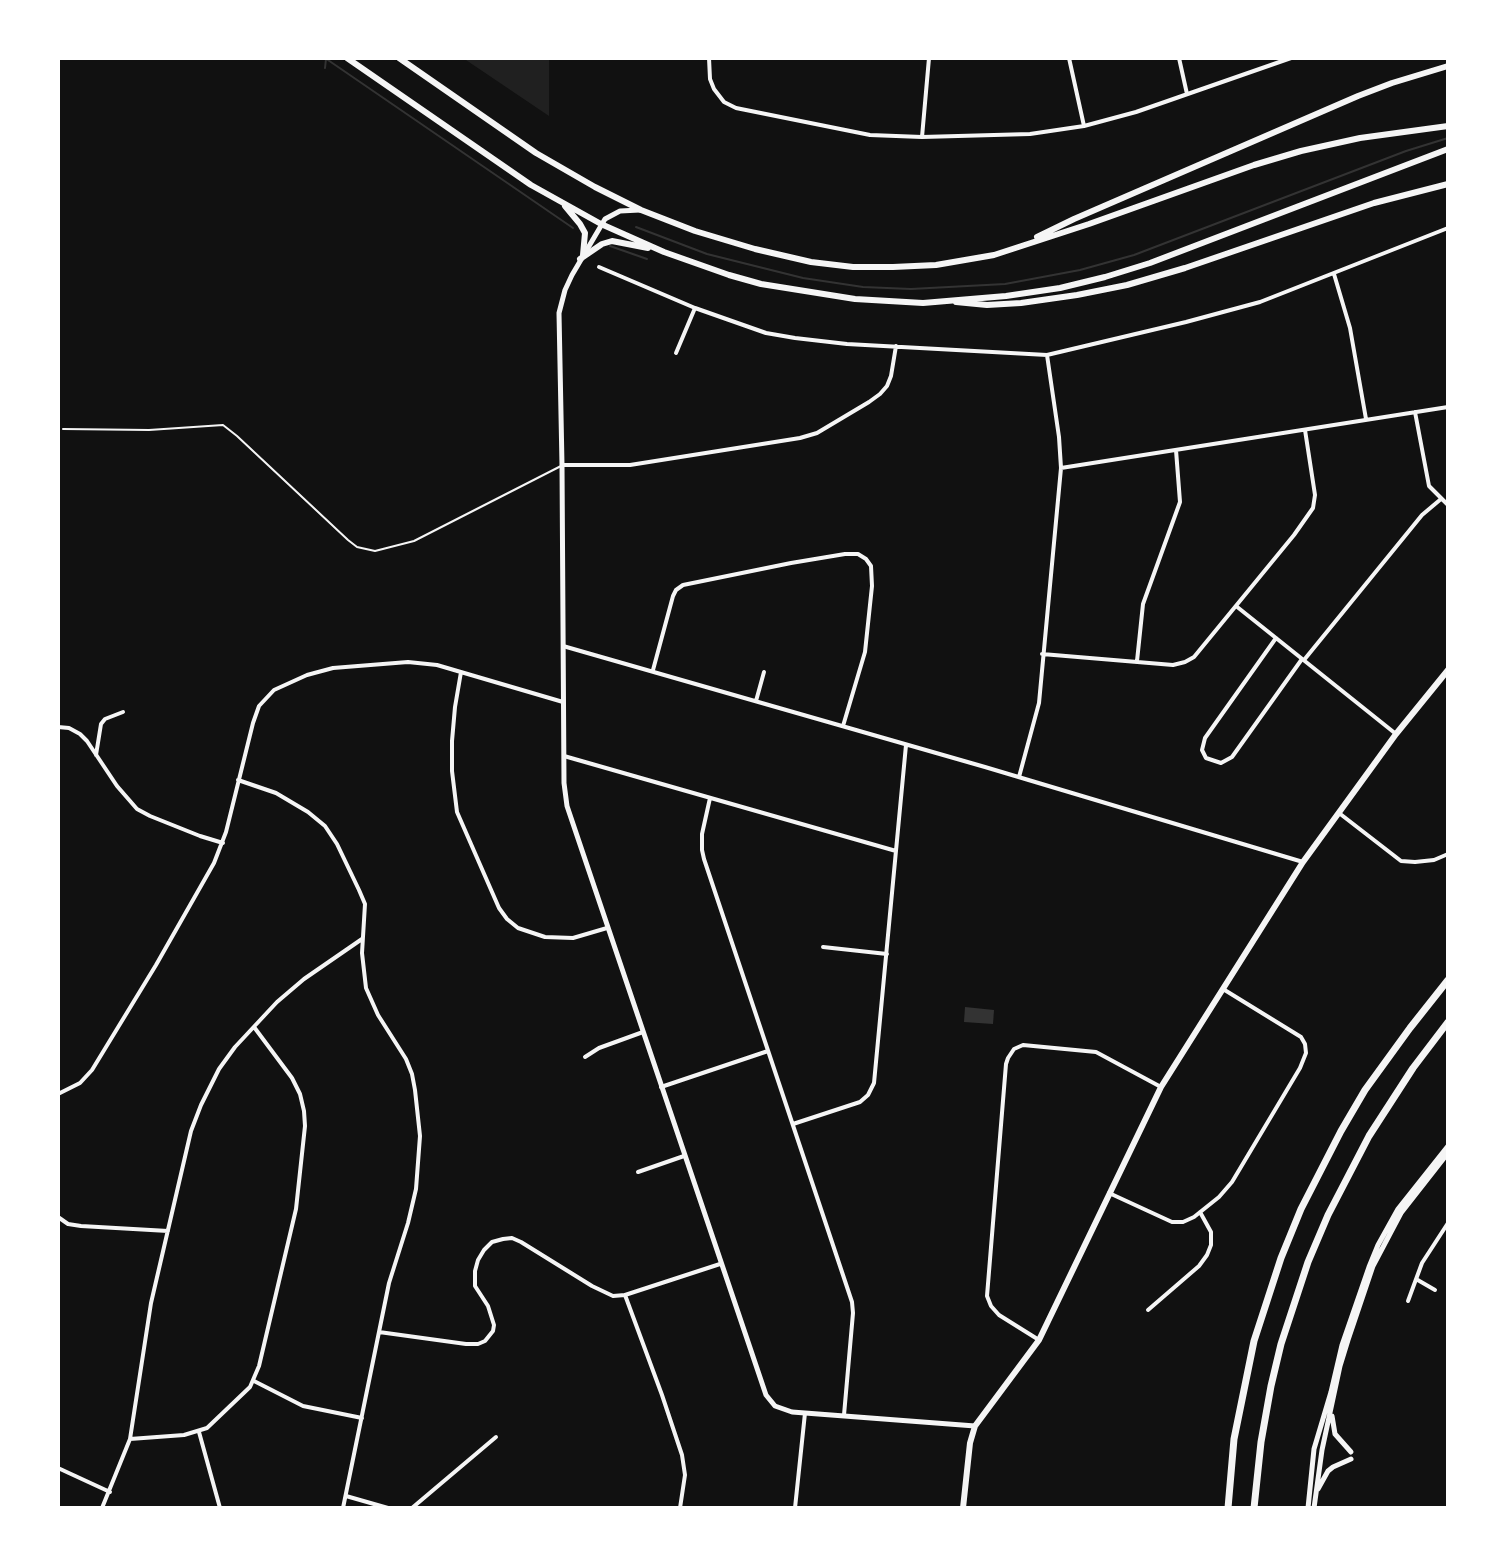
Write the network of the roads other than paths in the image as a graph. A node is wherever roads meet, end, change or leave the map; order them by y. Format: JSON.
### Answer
{"nodes":[{"id":1,"x":347,"y":58,"type":"edge"},
{"id":2,"x":399,"y":58,"type":"edge"},
{"id":3,"x":709,"y":58,"type":"edge"},
{"id":4,"x":929,"y":58,"type":"edge"},
{"id":5,"x":1069,"y":58,"type":"edge"},
{"id":6,"x":1179,"y":58,"type":"edge"},
{"id":7,"x":1291,"y":58,"type":"edge"},
{"id":8,"x":1448,"y":66,"type":"edge"},
{"id":9,"x":1187,"y":94,"type":"junction"},
{"id":10,"x":1084,"y":126,"type":"junction"},
{"id":11,"x":1448,"y":126,"type":"edge"},
{"id":12,"x":922,"y":137,"type":"junction"},
{"id":13,"x":1448,"y":149,"type":"edge"},
{"id":14,"x":1448,"y":184,"type":"edge"},
{"id":15,"x":564,"y":205,"type":"junction"},
{"id":16,"x":641,"y":210,"type":"junction"},
{"id":17,"x":601,"y":224,"type":"junction"},
{"id":18,"x":1448,"y":228,"type":"edge"},
{"id":19,"x":1019,"y":246,"type":"junction"},
{"id":20,"x":664,"y":252,"type":"junction"},
{"id":21,"x":581,"y":257,"type":"junction"},
{"id":22,"x":599,"y":267,"type":"dead end"},
{"id":23,"x":1334,"y":274,"type":"junction"},
{"id":24,"x":948,"y":301,"type":"junction"},
{"id":25,"x":695,"y":308,"type":"junction"},
{"id":26,"x":896,"y":346,"type":"junction"},
{"id":27,"x":676,"y":353,"type":"dead end"},
{"id":28,"x":1047,"y":355,"type":"junction"},
{"id":29,"x":1448,"y":407,"type":"edge"},
{"id":30,"x":1415,"y":412,"type":"junction"},
{"id":31,"x":1366,"y":419,"type":"junction"},
{"id":32,"x":63,"y":429,"type":"dead end"},
{"id":33,"x":1305,"y":430,"type":"junction"},
{"id":34,"x":1176,"y":450,"type":"junction"},
{"id":35,"x":562,"y":465,"type":"junction"},
{"id":36,"x":1061,"y":468,"type":"junction"},
{"id":37,"x":1441,"y":499,"type":"junction"},
{"id":38,"x":1448,"y":505,"type":"edge"},
{"id":39,"x":1236,"y":606,"type":"junction"},
{"id":40,"x":1276,"y":638,"type":"junction"},
{"id":41,"x":563,"y":646,"type":"junction"},
{"id":42,"x":1042,"y":654,"type":"junction"},
{"id":43,"x":1303,"y":660,"type":"junction"},
{"id":44,"x":1137,"y":662,"type":"junction"},
{"id":45,"x":653,"y":670,"type":"junction"},
{"id":46,"x":1448,"y":670,"type":"edge"},
{"id":47,"x":461,"y":672,"type":"junction"},
{"id":48,"x":764,"y":672,"type":"dead end"},
{"id":49,"x":756,"y":701,"type":"junction"},
{"id":50,"x":563,"y":702,"type":"junction"},
{"id":51,"x":123,"y":712,"type":"dead end"},
{"id":52,"x":843,"y":726,"type":"junction"},
{"id":53,"x":58,"y":727,"type":"edge"},
{"id":54,"x":1396,"y":734,"type":"junction"},
{"id":55,"x":906,"y":745,"type":"junction"},
{"id":56,"x":96,"y":755,"type":"junction"},
{"id":57,"x":564,"y":756,"type":"junction"},
{"id":58,"x":1019,"y":777,"type":"junction"},
{"id":59,"x":238,"y":780,"type":"junction"},
{"id":60,"x":710,"y":798,"type":"junction"},
{"id":61,"x":1339,"y":813,"type":"junction"},
{"id":62,"x":223,"y":843,"type":"junction"},
{"id":63,"x":896,"y":851,"type":"junction"},
{"id":64,"x":1448,"y":854,"type":"edge"},
{"id":65,"x":1303,"y":862,"type":"junction"},
{"id":66,"x":607,"y":928,"type":"junction"},
{"id":67,"x":362,"y":939,"type":"junction"},
{"id":68,"x":823,"y":947,"type":"dead end"},
{"id":69,"x":887,"y":954,"type":"junction"},
{"id":70,"x":1448,"y":980,"type":"edge"},
{"id":71,"x":1223,"y":989,"type":"junction"},
{"id":72,"x":1448,"y":1022,"type":"edge"},
{"id":73,"x":254,"y":1027,"type":"junction"},
{"id":74,"x":643,"y":1032,"type":"junction"},
{"id":75,"x":768,"y":1051,"type":"junction"},
{"id":76,"x":585,"y":1057,"type":"dead end"},
{"id":77,"x":661,"y":1087,"type":"junction"},
{"id":78,"x":1161,"y":1087,"type":"junction"},
{"id":79,"x":58,"y":1094,"type":"edge"},
{"id":80,"x":793,"y":1124,"type":"junction"},
{"id":81,"x":1448,"y":1146,"type":"edge"},
{"id":82,"x":1448,"y":1153,"type":"edge"},
{"id":83,"x":684,"y":1156,"type":"junction"},
{"id":84,"x":638,"y":1172,"type":"dead end"},
{"id":85,"x":1109,"y":1193,"type":"junction"},
{"id":86,"x":1200,"y":1212,"type":"junction"},
{"id":87,"x":59,"y":1221,"type":"edge"},
{"id":88,"x":1448,"y":1223,"type":"edge"},
{"id":89,"x":168,"y":1231,"type":"junction"},
{"id":90,"x":720,"y":1264,"type":"junction"},
{"id":91,"x":1415,"y":1278,"type":"junction"},
{"id":92,"x":1435,"y":1290,"type":"dead end"},
{"id":93,"x":625,"y":1295,"type":"junction"},
{"id":94,"x":1408,"y":1301,"type":"dead end"},
{"id":95,"x":1148,"y":1310,"type":"dead end"},
{"id":96,"x":379,"y":1332,"type":"junction"},
{"id":97,"x":1039,"y":1340,"type":"junction"},
{"id":98,"x":254,"y":1381,"type":"junction"},
{"id":99,"x":1331,"y":1407,"type":"junction"},
{"id":100,"x":805,"y":1413,"type":"junction"},
{"id":101,"x":844,"y":1415,"type":"junction"},
{"id":102,"x":362,"y":1418,"type":"junction"},
{"id":103,"x":975,"y":1426,"type":"junction"},
{"id":104,"x":199,"y":1432,"type":"junction"},
{"id":105,"x":496,"y":1437,"type":"dead end"},
{"id":106,"x":130,"y":1439,"type":"junction"},
{"id":107,"x":58,"y":1468,"type":"edge"},
{"id":108,"x":110,"y":1492,"type":"junction"},
{"id":109,"x":1315,"y":1494,"type":"junction"},
{"id":110,"x":346,"y":1496,"type":"junction"},
{"id":111,"x":102,"y":1508,"type":"edge"},
{"id":112,"x":220,"y":1508,"type":"edge"},
{"id":113,"x":343,"y":1508,"type":"edge"},
{"id":114,"x":388,"y":1508,"type":"edge"},
{"id":115,"x":412,"y":1508,"type":"edge"},
{"id":116,"x":680,"y":1508,"type":"edge"},
{"id":117,"x":795,"y":1508,"type":"edge"},
{"id":118,"x":963,"y":1508,"type":"edge"},
{"id":119,"x":1228,"y":1508,"type":"edge"},
{"id":120,"x":1254,"y":1508,"type":"edge"},
{"id":121,"x":1311,"y":1508,"type":"edge"}],
"edges":[{"from":1,"to":15,"type":"main road"},
{"from":2,"to":16,"type":"main road"},
{"from":3,"to":12,"type":"street"},
{"from":4,"to":12,"type":"street"},
{"from":5,"to":10,"type":"street"},
{"from":6,"to":9,"type":"street"},
{"from":7,"to":9,"type":"street"},
{"from":8,"to":19,"type":"main road"},
{"from":9,"to":10,"type":"street"},
{"from":10,"to":12,"type":"street"},
{"from":11,"to":19,"type":"main road"},
{"from":13,"to":24,"type":"main road"},
{"from":14,"to":24,"type":"main road"},
{"from":15,"to":17,"type":"main road"},
{"from":15,"to":21,"type":"main road"},
{"from":16,"to":17,"type":"street"},
{"from":16,"to":19,"type":"main road"},
{"from":17,"to":20,"type":"main road"},
{"from":17,"to":21,"type":"street"},
{"from":18,"to":23,"type":"street"},
{"from":20,"to":21,"type":"main road"},
{"from":20,"to":24,"type":"main road"},
{"from":21,"to":35,"type":"street"},
{"from":22,"to":25,"type":"street"},
{"from":23,"to":28,"type":"street"},
{"from":23,"to":31,"type":"street"},
{"from":25,"to":26,"type":"street"},
{"from":25,"to":27,"type":"street"},
{"from":26,"to":28,"type":"street"},
{"from":26,"to":35,"type":"street"},
{"from":28,"to":36,"type":"street"},
{"from":29,"to":30,"type":"street"},
{"from":30,"to":31,"type":"street"},
{"from":30,"to":37,"type":"street"},
{"from":31,"to":33,"type":"street"},
{"from":32,"to":35,"type":"lane"},
{"from":33,"to":34,"type":"street"},
{"from":33,"to":39,"type":"street"},
{"from":34,"to":36,"type":"street"},
{"from":34,"to":44,"type":"street"},
{"from":35,"to":41,"type":"street"},
{"from":36,"to":42,"type":"street"},
{"from":37,"to":38,"type":"street"},
{"from":37,"to":43,"type":"street"},
{"from":39,"to":40,"type":"street"},
{"from":39,"to":44,"type":"street"},
{"from":40,"to":43,"type":"street"},
{"from":40,"to":43,"type":"street"},
{"from":41,"to":45,"type":"street"},
{"from":41,"to":50,"type":"street"},
{"from":42,"to":44,"type":"street"},
{"from":42,"to":58,"type":"street"},
{"from":43,"to":54,"type":"street"},
{"from":45,"to":49,"type":"street"},
{"from":45,"to":52,"type":"street"},
{"from":46,"to":54,"type":"main road"},
{"from":47,"to":50,"type":"street"},
{"from":47,"to":59,"type":"street"},
{"from":47,"to":66,"type":"street"},
{"from":48,"to":49,"type":"street"},
{"from":49,"to":52,"type":"street"},
{"from":50,"to":57,"type":"street"},
{"from":51,"to":56,"type":"street"},
{"from":52,"to":55,"type":"street"},
{"from":53,"to":56,"type":"street"},
{"from":54,"to":61,"type":"main road"},
{"from":55,"to":58,"type":"street"},
{"from":55,"to":63,"type":"street"},
{"from":56,"to":62,"type":"street"},
{"from":57,"to":60,"type":"street"},
{"from":57,"to":66,"type":"street"},
{"from":58,"to":65,"type":"street"},
{"from":59,"to":62,"type":"street"},
{"from":59,"to":67,"type":"street"},
{"from":60,"to":63,"type":"street"},
{"from":60,"to":75,"type":"street"},
{"from":61,"to":64,"type":"street"},
{"from":61,"to":65,"type":"main road"},
{"from":62,"to":79,"type":"street"},
{"from":63,"to":69,"type":"street"},
{"from":65,"to":71,"type":"main road"},
{"from":66,"to":74,"type":"street"},
{"from":67,"to":73,"type":"street"},
{"from":67,"to":96,"type":"street"},
{"from":68,"to":69,"type":"street"},
{"from":69,"to":80,"type":"street"},
{"from":70,"to":119,"type":"highway"},
{"from":71,"to":78,"type":"main road"},
{"from":71,"to":86,"type":"street"},
{"from":72,"to":120,"type":"highway"},
{"from":73,"to":89,"type":"street"},
{"from":73,"to":98,"type":"street"},
{"from":74,"to":76,"type":"street"},
{"from":74,"to":77,"type":"street"},
{"from":75,"to":77,"type":"street"},
{"from":75,"to":80,"type":"street"},
{"from":77,"to":83,"type":"street"},
{"from":78,"to":85,"type":"main road"},
{"from":78,"to":97,"type":"street"},
{"from":80,"to":101,"type":"street"},
{"from":81,"to":121,"type":"street"},
{"from":82,"to":99,"type":"street"},
{"from":83,"to":84,"type":"street"},
{"from":83,"to":90,"type":"street"},
{"from":85,"to":86,"type":"street"},
{"from":85,"to":97,"type":"main road"},
{"from":86,"to":95,"type":"street"},
{"from":87,"to":89,"type":"street"},
{"from":88,"to":91,"type":"street"},
{"from":89,"to":106,"type":"street"},
{"from":90,"to":93,"type":"street"},
{"from":90,"to":100,"type":"street"},
{"from":91,"to":92,"type":"street"},
{"from":91,"to":94,"type":"street"},
{"from":93,"to":96,"type":"street"},
{"from":93,"to":116,"type":"street"},
{"from":96,"to":102,"type":"street"},
{"from":97,"to":103,"type":"main road"},
{"from":98,"to":102,"type":"street"},
{"from":98,"to":104,"type":"street"},
{"from":99,"to":109,"type":"street"},
{"from":99,"to":109,"type":"street"},
{"from":100,"to":101,"type":"street"},
{"from":100,"to":117,"type":"street"},
{"from":101,"to":103,"type":"street"},
{"from":102,"to":110,"type":"street"},
{"from":103,"to":118,"type":"main road"},
{"from":104,"to":106,"type":"street"},
{"from":104,"to":112,"type":"street"},
{"from":105,"to":115,"type":"street"},
{"from":106,"to":108,"type":"street"},
{"from":107,"to":108,"type":"street"},
{"from":108,"to":111,"type":"street"},
{"from":109,"to":121,"type":"street"},
{"from":110,"to":113,"type":"street"},
{"from":110,"to":114,"type":"street"}]}
